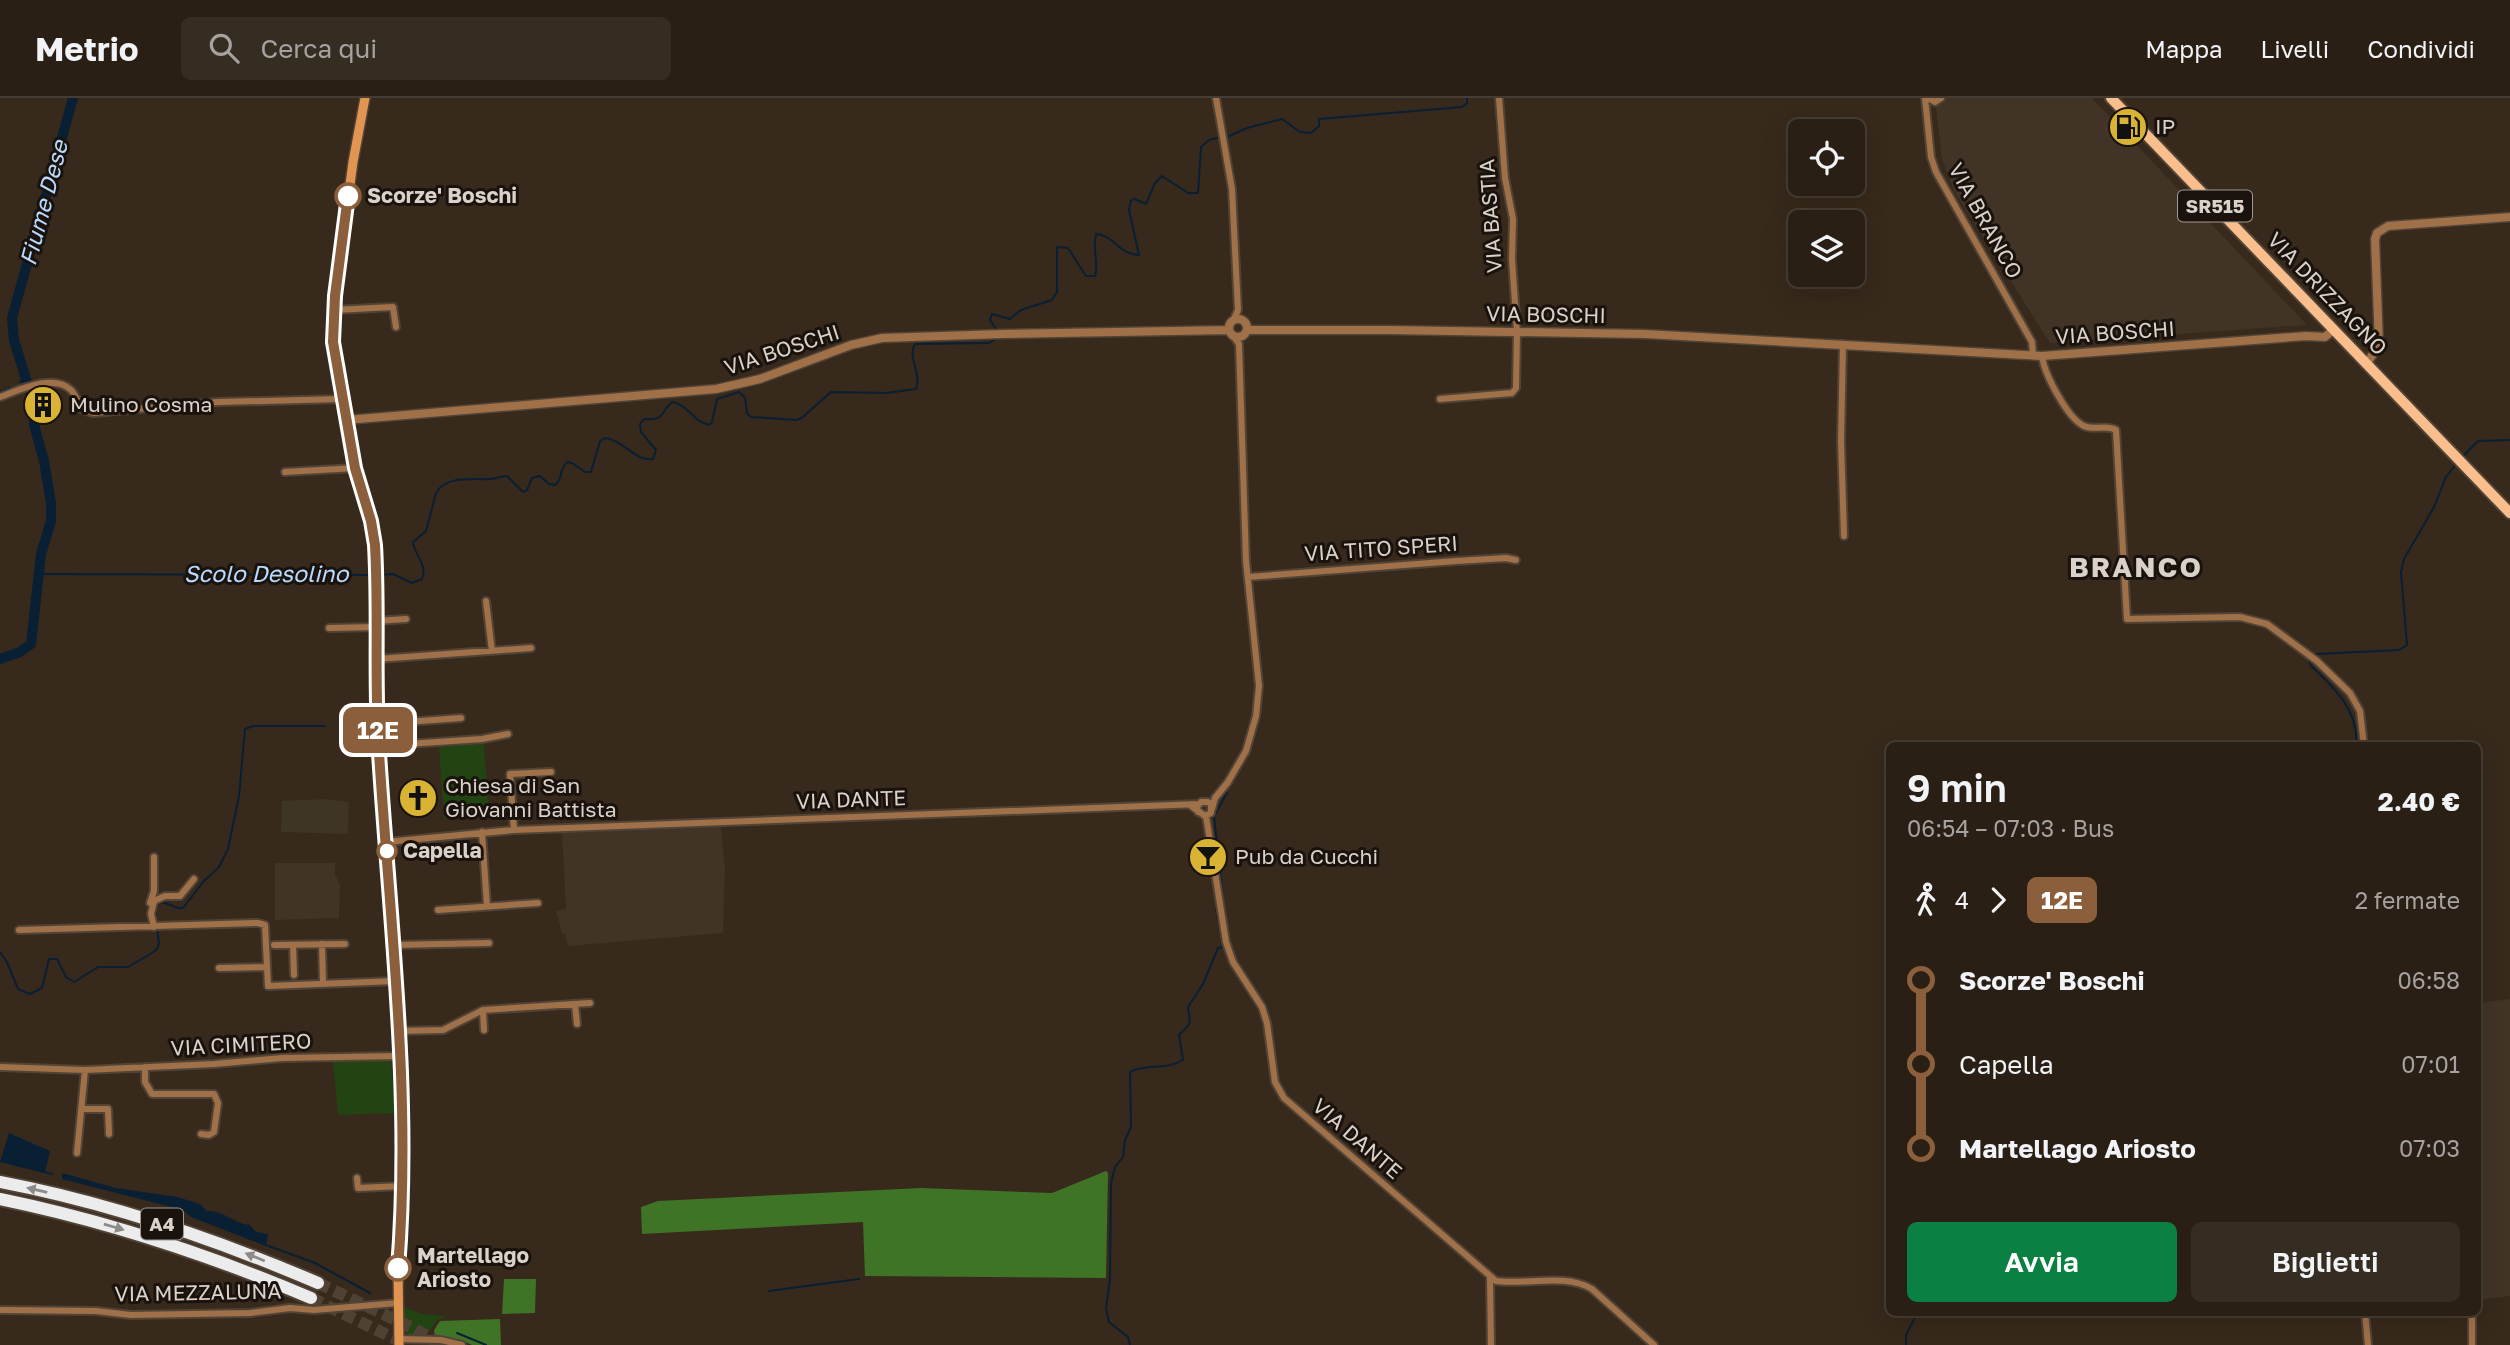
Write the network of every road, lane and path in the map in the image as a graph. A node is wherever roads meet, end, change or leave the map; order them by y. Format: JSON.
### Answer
{"nodes":[{"id":1,"x":365,"y":98,"type":"edge"},
{"id":2,"x":1216,"y":98,"type":"edge"},
{"id":3,"x":1499,"y":98,"type":"edge"},
{"id":4,"x":1926,"y":98,"type":"edge"},
{"id":5,"x":1941,"y":98,"type":"edge"},
{"id":6,"x":2111,"y":98,"type":"edge"},
{"id":7,"x":2510,"y":217,"type":"edge"},
{"id":8,"x":334,"y":310,"type":"junction"},
{"id":9,"x":2319,"y":313,"type":"junction"},
{"id":10,"x":1238,"y":319,"type":"junction"},
{"id":11,"x":396,"y":327,"type":"dead end"},
{"id":12,"x":2334,"y":329,"type":"junction"},
{"id":13,"x":1517,"y":332,"type":"junction"},
{"id":14,"x":2310,"y":334,"type":"junction"},
{"id":15,"x":1239,"y":335,"type":"junction"},
{"id":16,"x":2325,"y":337,"type":"junction"},
{"id":17,"x":1843,"y":344,"type":"junction"},
{"id":18,"x":2349,"y":345,"type":"junction"},
{"id":19,"x":2038,"y":356,"type":"junction"},
{"id":20,"x":2367,"y":363,"type":"junction"},
{"id":21,"x":0,"y":397,"type":"edge"},
{"id":22,"x":342,"y":399,"type":"junction"},
{"id":23,"x":1440,"y":399,"type":"dead end"},
{"id":24,"x":346,"y":420,"type":"junction"},
{"id":25,"x":355,"y":468,"type":"junction"},
{"id":26,"x":285,"y":472,"type":"dead end"},
{"id":27,"x":2510,"y":513,"type":"edge"},
{"id":28,"x":1844,"y":536,"type":"dead end"},
{"id":29,"x":1516,"y":560,"type":"dead end"},
{"id":30,"x":1248,"y":577,"type":"junction"},
{"id":31,"x":486,"y":601,"type":"dead end"},
{"id":32,"x":406,"y":619,"type":"dead end"},
{"id":33,"x":376,"y":624,"type":"junction"},
{"id":34,"x":329,"y":628,"type":"dead end"},
{"id":35,"x":531,"y":648,"type":"dead end"},
{"id":36,"x":492,"y":651,"type":"junction"},
{"id":37,"x":377,"y":659,"type":"junction"},
{"id":38,"x":461,"y":718,"type":"dead end"},
{"id":39,"x":378,"y":724,"type":"junction"},
{"id":40,"x":508,"y":734,"type":"dead end"},
{"id":41,"x":2364,"y":742,"type":"edge"},
{"id":42,"x":378,"y":746,"type":"junction"},
{"id":43,"x":551,"y":772,"type":"dead end"},
{"id":44,"x":1215,"y":798,"type":"junction"},
{"id":45,"x":1202,"y":802,"type":"junction"},
{"id":46,"x":1190,"y":805,"type":"junction"},
{"id":47,"x":1212,"y":809,"type":"junction"},
{"id":48,"x":1198,"y":812,"type":"junction"},
{"id":49,"x":1206,"y":816,"type":"junction"},
{"id":50,"x":514,"y":830,"type":"junction"},
{"id":51,"x":482,"y":832,"type":"junction"},
{"id":52,"x":386,"y":842,"type":"junction"},
{"id":53,"x":153,"y":857,"type":"dead end"},
{"id":54,"x":194,"y":879,"type":"dead end"},
{"id":55,"x":538,"y":903,"type":"dead end"},
{"id":56,"x":487,"y":906,"type":"junction"},
{"id":57,"x":438,"y":910,"type":"dead end"},
{"id":58,"x":152,"y":927,"type":"junction"},
{"id":59,"x":19,"y":930,"type":"dead end"},
{"id":60,"x":489,"y":943,"type":"dead end"},
{"id":61,"x":322,"y":944,"type":"junction"},
{"id":62,"x":345,"y":944,"type":"dead end"},
{"id":63,"x":274,"y":945,"type":"dead end"},
{"id":64,"x":293,"y":945,"type":"junction"},
{"id":65,"x":394,"y":945,"type":"junction"},
{"id":66,"x":267,"y":967,"type":"junction"},
{"id":67,"x":219,"y":968,"type":"dead end"},
{"id":68,"x":294,"y":975,"type":"dead end"},
{"id":69,"x":396,"y":981,"type":"junction"},
{"id":70,"x":323,"y":984,"type":"junction"},
{"id":71,"x":590,"y":1003,"type":"dead end"},
{"id":72,"x":575,"y":1004,"type":"junction"},
{"id":73,"x":483,"y":1010,"type":"junction"},
{"id":74,"x":577,"y":1024,"type":"dead end"},
{"id":75,"x":484,"y":1030,"type":"dead end"},
{"id":76,"x":398,"y":1031,"type":"junction"},
{"id":77,"x":400,"y":1056,"type":"junction"},
{"id":78,"x":0,"y":1067,"type":"edge"},
{"id":79,"x":145,"y":1067,"type":"junction"},
{"id":80,"x":85,"y":1070,"type":"junction"},
{"id":81,"x":81,"y":1109,"type":"junction"},
{"id":82,"x":109,"y":1134,"type":"dead end"},
{"id":83,"x":201,"y":1134,"type":"dead end"},
{"id":84,"x":77,"y":1153,"type":"dead end"},
{"id":85,"x":357,"y":1178,"type":"dead end"},
{"id":86,"x":0,"y":1182,"type":"edge"},
{"id":87,"x":403,"y":1186,"type":"junction"},
{"id":88,"x":0,"y":1199,"type":"edge"},
{"id":89,"x":1490,"y":1277,"type":"junction"},
{"id":90,"x":318,"y":1283,"type":"tunnel mouth"},
{"id":91,"x":310,"y":1298,"type":"tunnel mouth"},
{"id":92,"x":397,"y":1303,"type":"junction"},
{"id":93,"x":0,"y":1310,"type":"edge"},
{"id":94,"x":2365,"y":1316,"type":"edge"},
{"id":95,"x":2472,"y":1316,"type":"edge"},
{"id":96,"x":399,"y":1342,"type":"edge"},
{"id":97,"x":462,"y":1345,"type":"edge"},
{"id":98,"x":1491,"y":1345,"type":"edge"},
{"id":99,"x":1654,"y":1345,"type":"edge"},
{"id":100,"x":2368,"y":1345,"type":"edge"},
{"id":101,"x":2472,"y":1345,"type":"edge"}],
"edges":[{"from":1,"to":8,"type":"main road"},
{"from":2,"to":10,"type":"street"},
{"from":3,"to":13,"type":"street","name":"VIA BASTIA"},
{"from":4,"to":5,"type":"street"},
{"from":4,"to":19,"type":"street","name":"VIA BRANCO"},
{"from":6,"to":9,"type":"main road","name":"VIA DRIZZAGNO","number":"SR515"},
{"from":7,"to":20,"type":"street"},
{"from":8,"to":11,"type":"street"},
{"from":8,"to":22,"type":"main road"},
{"from":9,"to":12,"type":"main road","name":"VIA DRIZZAGNO","number":"SR515"},
{"from":9,"to":14,"type":"street"},
{"from":10,"to":15,"type":"street"},
{"from":10,"to":15,"type":"street"},
{"from":12,"to":14,"type":"street","name":"VIA BOSCHI"},
{"from":12,"to":16,"type":"street"},
{"from":12,"to":18,"type":"main road","name":"VIA DRIZZAGNO","number":"SR515"},
{"from":13,"to":15,"type":"street","name":"VIA BOSCHI"},
{"from":13,"to":17,"type":"street","name":"VIA BOSCHI"},
{"from":13,"to":23,"type":"street","name":"VIA BASTIA"},
{"from":14,"to":16,"type":"street","name":"VIA BOSCHI"},
{"from":14,"to":19,"type":"street","name":"VIA BOSCHI"},
{"from":15,"to":24,"type":"street","name":"VIA BOSCHI"},
{"from":15,"to":30,"type":"street"},
{"from":16,"to":18,"type":"street","name":"VIA BOSCHI"},
{"from":17,"to":19,"type":"street","name":"VIA BOSCHI"},
{"from":17,"to":28,"type":"street"},
{"from":18,"to":20,"type":"main road","name":"VIA DRIZZAGNO","number":"SR515"},
{"from":19,"to":41,"type":"street","name":"VIA BRANCO"},
{"from":20,"to":27,"type":"main road","name":"VIA DRIZZAGNO","number":"SR515"},
{"from":21,"to":22,"type":"street"},
{"from":22,"to":24,"type":"main road"},
{"from":24,"to":25,"type":"main road"},
{"from":25,"to":26,"type":"street"},
{"from":25,"to":33,"type":"main road"},
{"from":29,"to":30,"type":"street","name":"VIA TITO SPERI"},
{"from":30,"to":44,"type":"street"},
{"from":31,"to":36,"type":"street"},
{"from":32,"to":33,"type":"street"},
{"from":33,"to":34,"type":"street"},
{"from":33,"to":37,"type":"main road"},
{"from":35,"to":36,"type":"street"},
{"from":36,"to":37,"type":"street"},
{"from":37,"to":39,"type":"main road"},
{"from":38,"to":39,"type":"street"},
{"from":39,"to":42,"type":"main road"},
{"from":40,"to":42,"type":"street"},
{"from":42,"to":52,"type":"main road"},
{"from":43,"to":50,"type":"street"},
{"from":44,"to":45,"type":"street"},
{"from":44,"to":47,"type":"street"},
{"from":45,"to":46,"type":"street","name":"VIA DANTE"},
{"from":45,"to":47,"type":"street"},
{"from":45,"to":48,"type":"street"},
{"from":46,"to":48,"type":"street"},
{"from":46,"to":50,"type":"street","name":"VIA DANTE"},
{"from":47,"to":49,"type":"street"},
{"from":48,"to":49,"type":"street"},
{"from":49,"to":89,"type":"street","name":"VIA DANTE"},
{"from":50,"to":51,"type":"street","name":"VIA DANTE"},
{"from":51,"to":52,"type":"street","name":"VIA DANTE"},
{"from":51,"to":56,"type":"street"},
{"from":52,"to":65,"type":"main road"},
{"from":53,"to":58,"type":"street"},
{"from":54,"to":58,"type":"street"},
{"from":55,"to":56,"type":"street"},
{"from":56,"to":57,"type":"street"},
{"from":58,"to":59,"type":"street"},
{"from":58,"to":66,"type":"street"},
{"from":60,"to":65,"type":"street"},
{"from":61,"to":62,"type":"street"},
{"from":61,"to":64,"type":"street"},
{"from":61,"to":70,"type":"street"},
{"from":63,"to":64,"type":"street"},
{"from":64,"to":68,"type":"street"},
{"from":65,"to":69,"type":"main road"},
{"from":66,"to":67,"type":"street"},
{"from":66,"to":70,"type":"street"},
{"from":69,"to":70,"type":"street"},
{"from":69,"to":76,"type":"main road"},
{"from":71,"to":72,"type":"street"},
{"from":72,"to":73,"type":"street"},
{"from":72,"to":74,"type":"street"},
{"from":73,"to":75,"type":"street"},
{"from":73,"to":76,"type":"street"},
{"from":76,"to":77,"type":"main road"},
{"from":77,"to":79,"type":"street","name":"VIA CIMITERO"},
{"from":77,"to":87,"type":"main road"},
{"from":78,"to":80,"type":"street","name":"VIA CIMITERO"},
{"from":79,"to":80,"type":"street","name":"VIA CIMITERO"},
{"from":79,"to":83,"type":"street"},
{"from":80,"to":81,"type":"street"},
{"from":81,"to":82,"type":"street"},
{"from":81,"to":84,"type":"street"},
{"from":85,"to":87,"type":"street"},
{"from":90,"to":86,"type":"highway","number":"A4","one_way":true},
{"from":87,"to":92,"type":"main road"},
{"from":88,"to":91,"type":"highway","number":"A4","one_way":true},
{"from":89,"to":98,"type":"street"},
{"from":89,"to":99,"type":"street"},
{"from":92,"to":93,"type":"street","name":"VIA MEZZALUNA"},
{"from":92,"to":96,"type":"main road"},
{"from":94,"to":100,"type":"street"},
{"from":95,"to":101,"type":"street"},
{"from":96,"to":97,"type":"street"}]}
